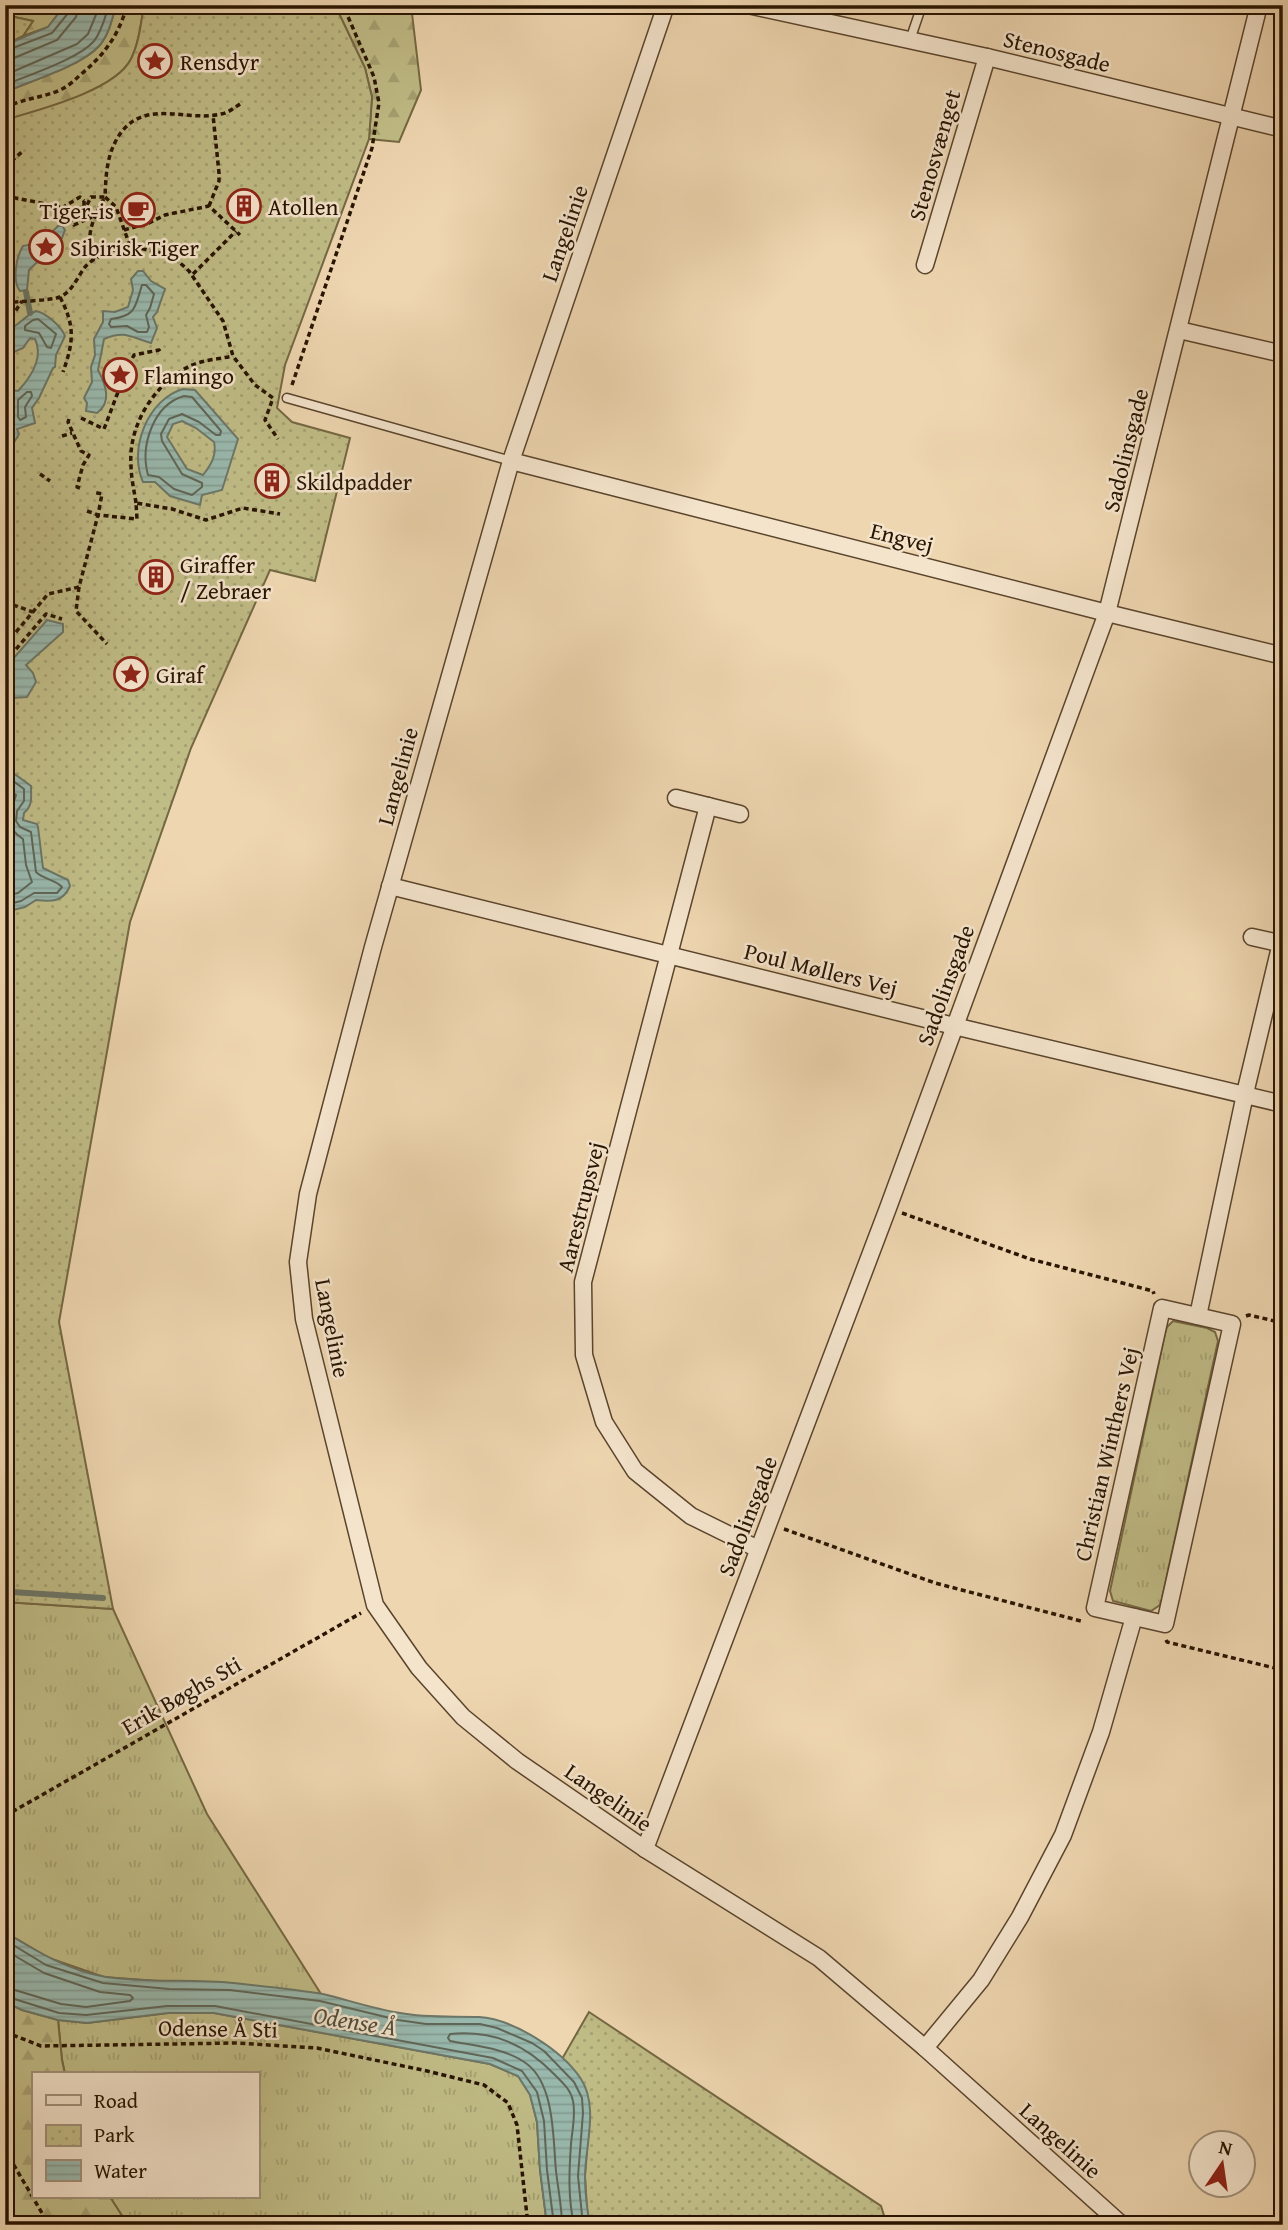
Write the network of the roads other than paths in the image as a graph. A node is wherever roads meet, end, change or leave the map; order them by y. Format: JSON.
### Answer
{"nodes":[{"id":1,"x":666,"y":5,"type":"edge"},
{"id":2,"x":748,"y":5,"type":"edge"},
{"id":3,"x":922,"y":5,"type":"edge"},
{"id":4,"x":1259,"y":5,"type":"edge"},
{"id":5,"x":910,"y":40,"type":"junction"},
{"id":6,"x":987,"y":57,"type":"junction"},
{"id":7,"x":1230,"y":118,"type":"junction"},
{"id":8,"x":1283,"y":130,"type":"edge"},
{"id":9,"x":925,"y":265,"type":"dead end"},
{"id":10,"x":1179,"y":330,"type":"junction"},
{"id":11,"x":1283,"y":354,"type":"edge"},
{"id":12,"x":287,"y":398,"type":"road end"},
{"id":13,"x":511,"y":461,"type":"junction"},
{"id":14,"x":1107,"y":613,"type":"junction"},
{"id":15,"x":1283,"y":656,"type":"edge"},
{"id":16,"x":676,"y":798,"type":"dead end"},
{"id":17,"x":708,"y":806,"type":"junction"},
{"id":18,"x":740,"y":814,"type":"dead end"},
{"id":19,"x":390,"y":886,"type":"junction"},
{"id":20,"x":1252,"y":937,"type":"dead end"},
{"id":21,"x":1282,"y":944,"type":"edge"},
{"id":22,"x":668,"y":954,"type":"junction"},
{"id":23,"x":954,"y":1026,"type":"junction"},
{"id":24,"x":1245,"y":1095,"type":"junction"},
{"id":25,"x":1283,"y":1104,"type":"edge"},
{"id":26,"x":1198,"y":1316,"type":"junction"},
{"id":27,"x":758,"y":1549,"type":"junction"},
{"id":28,"x":1134,"y":1617,"type":"junction"},
{"id":29,"x":645,"y":1849,"type":"junction"},
{"id":30,"x":925,"y":2049,"type":"junction"},
{"id":31,"x":1122,"y":2225,"type":"edge"}],
"edges":[{"from":1,"to":13,"type":"street","name":"Langelinie"},
{"from":2,"to":5,"type":"street","name":"Stenosgade"},
{"from":3,"to":5,"type":"lane"},
{"from":4,"to":7,"type":"street","name":"Sadolinsgade"},
{"from":5,"to":6,"type":"street","name":"Stenosgade"},
{"from":6,"to":7,"type":"street","name":"Stenosgade"},
{"from":6,"to":9,"type":"street","name":"Stenosvænget"},
{"from":7,"to":8,"type":"street"},
{"from":7,"to":10,"type":"street","name":"Sadolinsgade"},
{"from":10,"to":11,"type":"street"},
{"from":10,"to":14,"type":"street","name":"Sadolinsgade"},
{"from":12,"to":13,"type":"lane"},
{"from":13,"to":14,"type":"street","name":"Engvej"},
{"from":13,"to":19,"type":"street","name":"Langelinie"},
{"from":14,"to":15,"type":"street","name":"Engvej"},
{"from":14,"to":23,"type":"street","name":"Sadolinsgade"},
{"from":16,"to":17,"type":"street"},
{"from":17,"to":18,"type":"street"},
{"from":17,"to":22,"type":"street","name":"Aarestrupsvej"},
{"from":19,"to":22,"type":"street","name":"Poul Møllers Vej"},
{"from":19,"to":29,"type":"street","name":"Langelinie"},
{"from":20,"to":21,"type":"street"},
{"from":21,"to":24,"type":"street"},
{"from":22,"to":23,"type":"street","name":"Poul Møllers Vej"},
{"from":22,"to":27,"type":"street","name":"Aarestrupsvej"},
{"from":23,"to":24,"type":"street","name":"Poul Møllers Vej"},
{"from":23,"to":27,"type":"street","name":"Sadolinsgade"},
{"from":24,"to":25,"type":"street","name":"Poul Møllers Vej"},
{"from":24,"to":26,"type":"street"},
{"from":26,"to":28,"type":"street"},
{"from":26,"to":28,"type":"street","name":"Christian Winthers Vej"},
{"from":27,"to":29,"type":"street","name":"Sadolinsgade"},
{"from":28,"to":30,"type":"street"},
{"from":29,"to":30,"type":"street","name":"Langelinie"},
{"from":30,"to":31,"type":"street","name":"Langelinie"}]}
